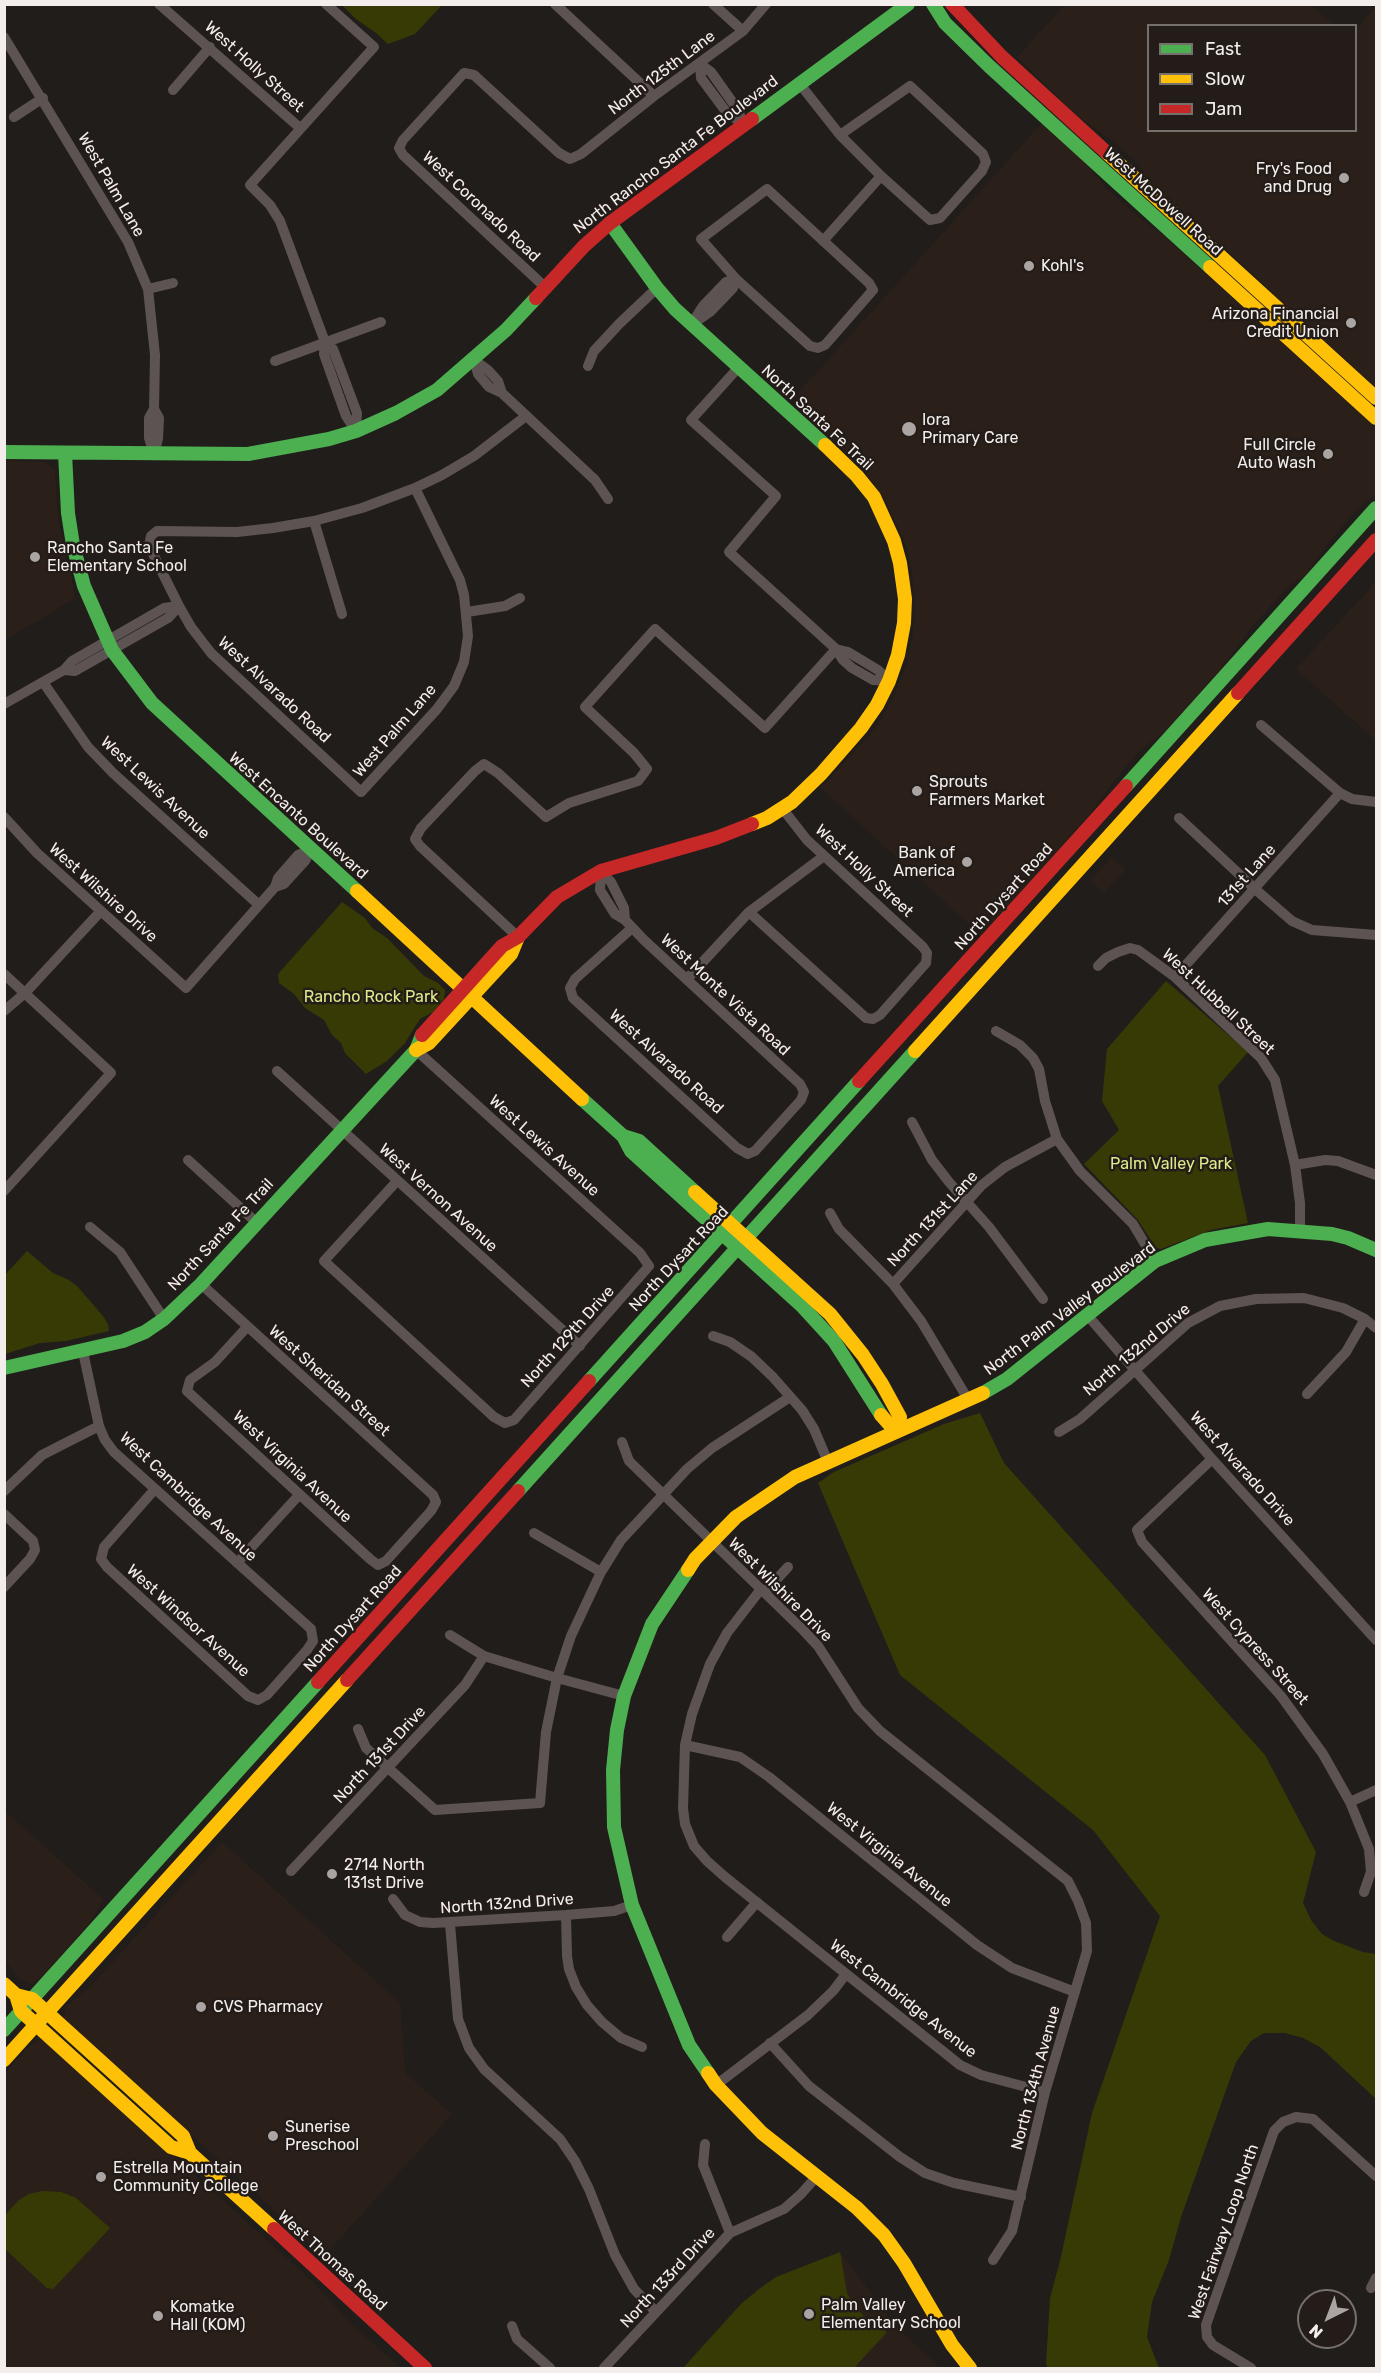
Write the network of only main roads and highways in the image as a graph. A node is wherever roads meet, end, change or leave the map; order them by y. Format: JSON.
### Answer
{"nodes":[{"id":1,"x":908,"y":4,"type":"edge"},
{"id":2,"x":933,"y":4,"type":"edge"},
{"id":3,"x":951,"y":4,"type":"edge"},
{"id":4,"x":1169,"y":210,"type":"junction"},
{"id":5,"x":1159,"y":220,"type":"junction"},
{"id":6,"x":610,"y":223,"type":"junction"},
{"id":7,"x":1300,"y":329,"type":"junction"},
{"id":8,"x":1290,"y":340,"type":"junction"},
{"id":9,"x":1377,"y":398,"type":"edge"},
{"id":10,"x":1377,"y":418,"type":"edge"},
{"id":11,"x":4,"y":452,"type":"edge"},
{"id":12,"x":65,"y":453,"type":"junction"},
{"id":13,"x":1377,"y":508,"type":"edge"},
{"id":14,"x":1377,"y":540,"type":"edge"},
{"id":15,"x":467,"y":993,"type":"junction"},
{"id":16,"x":728,"y":1229,"type":"junction"},
{"id":17,"x":742,"y":1242,"type":"junction"},
{"id":18,"x":1377,"y":1250,"type":"edge"},
{"id":19,"x":4,"y":1368,"type":"edge"},
{"id":20,"x":895,"y":1431,"type":"junction"},
{"id":21,"x":183,"y":1833,"type":"junction"},
{"id":22,"x":152,"y":1898,"type":"junction"},
{"id":23,"x":4,"y":1984,"type":"edge"},
{"id":24,"x":16,"y":1995,"type":"junction"},
{"id":25,"x":32,"y":1999,"type":"junction"},
{"id":26,"x":21,"y":2011,"type":"junction"},
{"id":27,"x":47,"y":2013,"type":"junction"},
{"id":28,"x":36,"y":2024,"type":"junction"},
{"id":29,"x":4,"y":2030,"type":"edge"},
{"id":30,"x":4,"y":2060,"type":"edge"},
{"id":31,"x":190,"y":2153,"type":"junction"},
{"id":32,"x":425,"y":2368,"type":"edge"},
{"id":33,"x":970,"y":2368,"type":"edge"}],
"edges":[{"from":1,"to":6,"type":"main road","name":"North Rancho Santa Fe Boulevard"},
{"from":2,"to":5,"type":"main road","name":"West McDowell Road"},
{"from":3,"to":4,"type":"main road","name":"West McDowell Road"},
{"from":4,"to":5,"type":"main road"},
{"from":4,"to":7,"type":"main road","name":"West McDowell Road"},
{"from":5,"to":8,"type":"main road","name":"West McDowell Road"},
{"from":6,"to":12,"type":"main road","name":"North Rancho Santa Fe Boulevard"},
{"from":6,"to":15,"type":"main road","name":"North Santa Fe Trail"},
{"from":7,"to":8,"type":"main road"},
{"from":7,"to":9,"type":"main road","name":"West McDowell Road"},
{"from":8,"to":10,"type":"main road","name":"West McDowell Road"},
{"from":11,"to":12,"type":"main road","name":"North Rancho Santa Fe Boulevard"},
{"from":12,"to":15,"type":"main road","name":"West Encanto Boulevard"},
{"from":13,"to":16,"type":"main road","name":"North Dysart Road"},
{"from":14,"to":17,"type":"main road"},
{"from":15,"to":16,"type":"main road","name":"West Encanto Boulevard"},
{"from":15,"to":19,"type":"main road","name":"North Santa Fe Trail"},
{"from":16,"to":17,"type":"main road","name":"West Encanto Boulevard"},
{"from":16,"to":21,"type":"main road","name":"North Dysart Road"},
{"from":17,"to":20,"type":"main road","name":"West Encanto Boulevard"},
{"from":17,"to":22,"type":"main road"},
{"from":18,"to":20,"type":"main road","name":"North Palm Valley Boulevard"},
{"from":20,"to":33,"type":"main road","name":"North Palm Valley Boulevard"},
{"from":21,"to":22,"type":"main road"},
{"from":21,"to":25,"type":"main road","name":"North Dysart Road"},
{"from":22,"to":27,"type":"main road"},
{"from":23,"to":24,"type":"main road","name":"West Thomas Road"},
{"from":24,"to":25,"type":"main road","name":"West Thomas Road"},
{"from":24,"to":26,"type":"main road"},
{"from":25,"to":26,"type":"main road","name":"North Dysart Road"},
{"from":25,"to":27,"type":"main road","name":"West Thomas Road"},
{"from":26,"to":28,"type":"main road","name":"West Thomas Road"},
{"from":26,"to":29,"type":"main road","name":"North Dysart Road"},
{"from":27,"to":28,"type":"main road"},
{"from":27,"to":31,"type":"main road","name":"West Thomas Road"},
{"from":28,"to":30,"type":"main road"},
{"from":28,"to":31,"type":"main road","name":"West Thomas Road"},
{"from":31,"to":32,"type":"main road","name":"West Thomas Road"}]}
